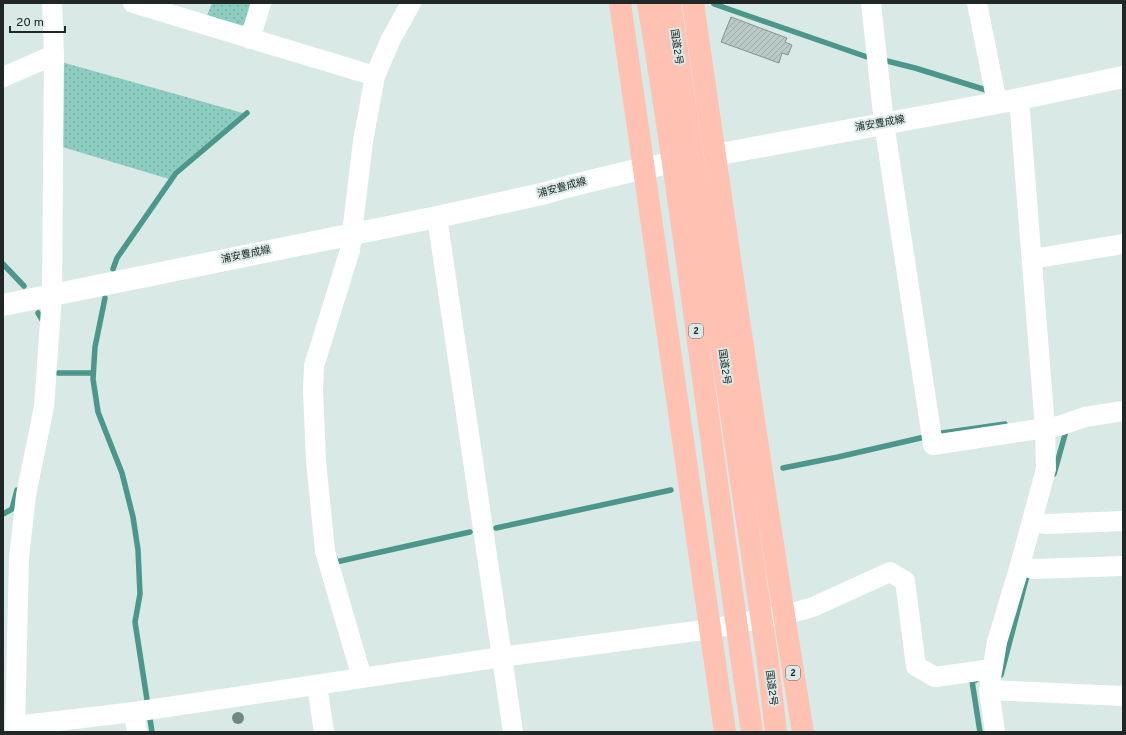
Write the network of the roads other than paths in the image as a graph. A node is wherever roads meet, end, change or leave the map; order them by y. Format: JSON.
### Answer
{"nodes":[{"id":1,"x":52,"y":3,"type":"edge"},
{"id":2,"x":133,"y":3,"type":"edge"},
{"id":3,"x":262,"y":3,"type":"edge"},
{"id":4,"x":411,"y":3,"type":"edge"},
{"id":5,"x":620,"y":3,"type":"edge"},
{"id":6,"x":648,"y":3,"type":"edge"},
{"id":7,"x":670,"y":3,"type":"edge"},
{"id":8,"x":693,"y":3,"type":"edge"},
{"id":9,"x":871,"y":3,"type":"edge"},
{"id":10,"x":977,"y":3,"type":"edge"},
{"id":11,"x":250,"y":39,"type":"junction"},
{"id":12,"x":54,"y":55,"type":"junction"},
{"id":13,"x":375,"y":76,"type":"junction"},
{"id":14,"x":3,"y":77,"type":"edge"},
{"id":15,"x":1123,"y":77,"type":"edge"},
{"id":16,"x":1020,"y":99,"type":"junction"},
{"id":17,"x":997,"y":103,"type":"junction"},
{"id":18,"x":884,"y":123,"type":"junction"},
{"id":19,"x":715,"y":154,"type":"junction"},
{"id":20,"x":644,"y":168,"type":"junction"},
{"id":21,"x":437,"y":216,"type":"junction"},
{"id":22,"x":353,"y":233,"type":"junction"},
{"id":23,"x":1123,"y":244,"type":"edge"},
{"id":24,"x":1032,"y":259,"type":"junction"},
{"id":25,"x":52,"y":295,"type":"junction"},
{"id":26,"x":3,"y":305,"type":"edge"},
{"id":27,"x":1123,"y":411,"type":"edge"},
{"id":28,"x":1052,"y":423,"type":"junction"},
{"id":29,"x":1123,"y":520,"type":"edge"},
{"id":30,"x":1038,"y":523,"type":"junction"},
{"id":31,"x":1123,"y":566,"type":"edge"},
{"id":32,"x":1026,"y":567,"type":"junction"},
{"id":33,"x":10,"y":606,"type":"edge"},
{"id":34,"x":784,"y":614,"type":"junction"},
{"id":35,"x":711,"y":629,"type":"junction"},
{"id":36,"x":502,"y":657,"type":"junction"},
{"id":37,"x":992,"y":669,"type":"junction"},
{"id":38,"x":362,"y":678,"type":"junction"},
{"id":39,"x":317,"y":685,"type":"junction"},
{"id":40,"x":990,"y":690,"type":"junction"},
{"id":41,"x":1123,"y":696,"type":"edge"},
{"id":42,"x":143,"y":711,"type":"junction"},
{"id":43,"x":15,"y":729,"type":"edge"},
{"id":44,"x":137,"y":732,"type":"edge"},
{"id":45,"x":324,"y":732,"type":"edge"},
{"id":46,"x":513,"y":732,"type":"edge"},
{"id":47,"x":725,"y":732,"type":"edge"},
{"id":48,"x":752,"y":732,"type":"edge"},
{"id":49,"x":776,"y":732,"type":"edge"},
{"id":50,"x":803,"y":732,"type":"edge"},
{"id":51,"x":995,"y":732,"type":"edge"}],
"edges":[{"from":1,"to":12,"type":"street"},
{"from":2,"to":11,"type":"street"},
{"from":3,"to":11,"type":"street"},
{"from":4,"to":13,"type":"street"},
{"from":5,"to":20,"type":"highway"},
{"from":6,"to":48,"type":"highway","name":"国道2号","number":"2"},
{"from":7,"to":49,"type":"highway","name":"国道2号","number":"2"},
{"from":8,"to":19,"type":"highway","number":"2"},
{"from":9,"to":18,"type":"street"},
{"from":10,"to":17,"type":"street"},
{"from":11,"to":13,"type":"street"},
{"from":12,"to":14,"type":"street"},
{"from":12,"to":25,"type":"street"},
{"from":13,"to":22,"type":"street"},
{"from":15,"to":16,"type":"main road","name":"浦安豊成線"},
{"from":16,"to":17,"type":"main road","name":"浦安豊成線"},
{"from":16,"to":24,"type":"street"},
{"from":17,"to":18,"type":"main road","name":"浦安豊成線"},
{"from":18,"to":19,"type":"main road","name":"浦安豊成線"},
{"from":18,"to":28,"type":"street"},
{"from":19,"to":20,"type":"main road","name":"浦安豊成線"},
{"from":19,"to":34,"type":"highway","number":"2"},
{"from":20,"to":21,"type":"main road","name":"浦安豊成線"},
{"from":20,"to":35,"type":"highway"},
{"from":21,"to":22,"type":"main road","name":"浦安豊成線"},
{"from":21,"to":36,"type":"street"},
{"from":22,"to":25,"type":"main road","name":"浦安豊成線"},
{"from":22,"to":38,"type":"street"},
{"from":23,"to":24,"type":"street"},
{"from":24,"to":28,"type":"street"},
{"from":25,"to":26,"type":"main road","name":"浦安豊成線"},
{"from":25,"to":33,"type":"street"},
{"from":27,"to":28,"type":"street"},
{"from":28,"to":30,"type":"street"},
{"from":29,"to":30,"type":"street"},
{"from":30,"to":32,"type":"street"},
{"from":31,"to":32,"type":"street"},
{"from":32,"to":37,"type":"street"},
{"from":33,"to":43,"type":"street"},
{"from":34,"to":35,"type":"street"},
{"from":34,"to":37,"type":"street"},
{"from":34,"to":50,"type":"highway","number":"2"},
{"from":35,"to":36,"type":"street"},
{"from":35,"to":47,"type":"highway"},
{"from":36,"to":38,"type":"street"},
{"from":36,"to":46,"type":"street"},
{"from":37,"to":40,"type":"street"},
{"from":38,"to":39,"type":"street"},
{"from":39,"to":42,"type":"street"},
{"from":39,"to":45,"type":"street"},
{"from":40,"to":41,"type":"street"},
{"from":40,"to":51,"type":"street"},
{"from":42,"to":43,"type":"street"},
{"from":42,"to":44,"type":"street"}]}
